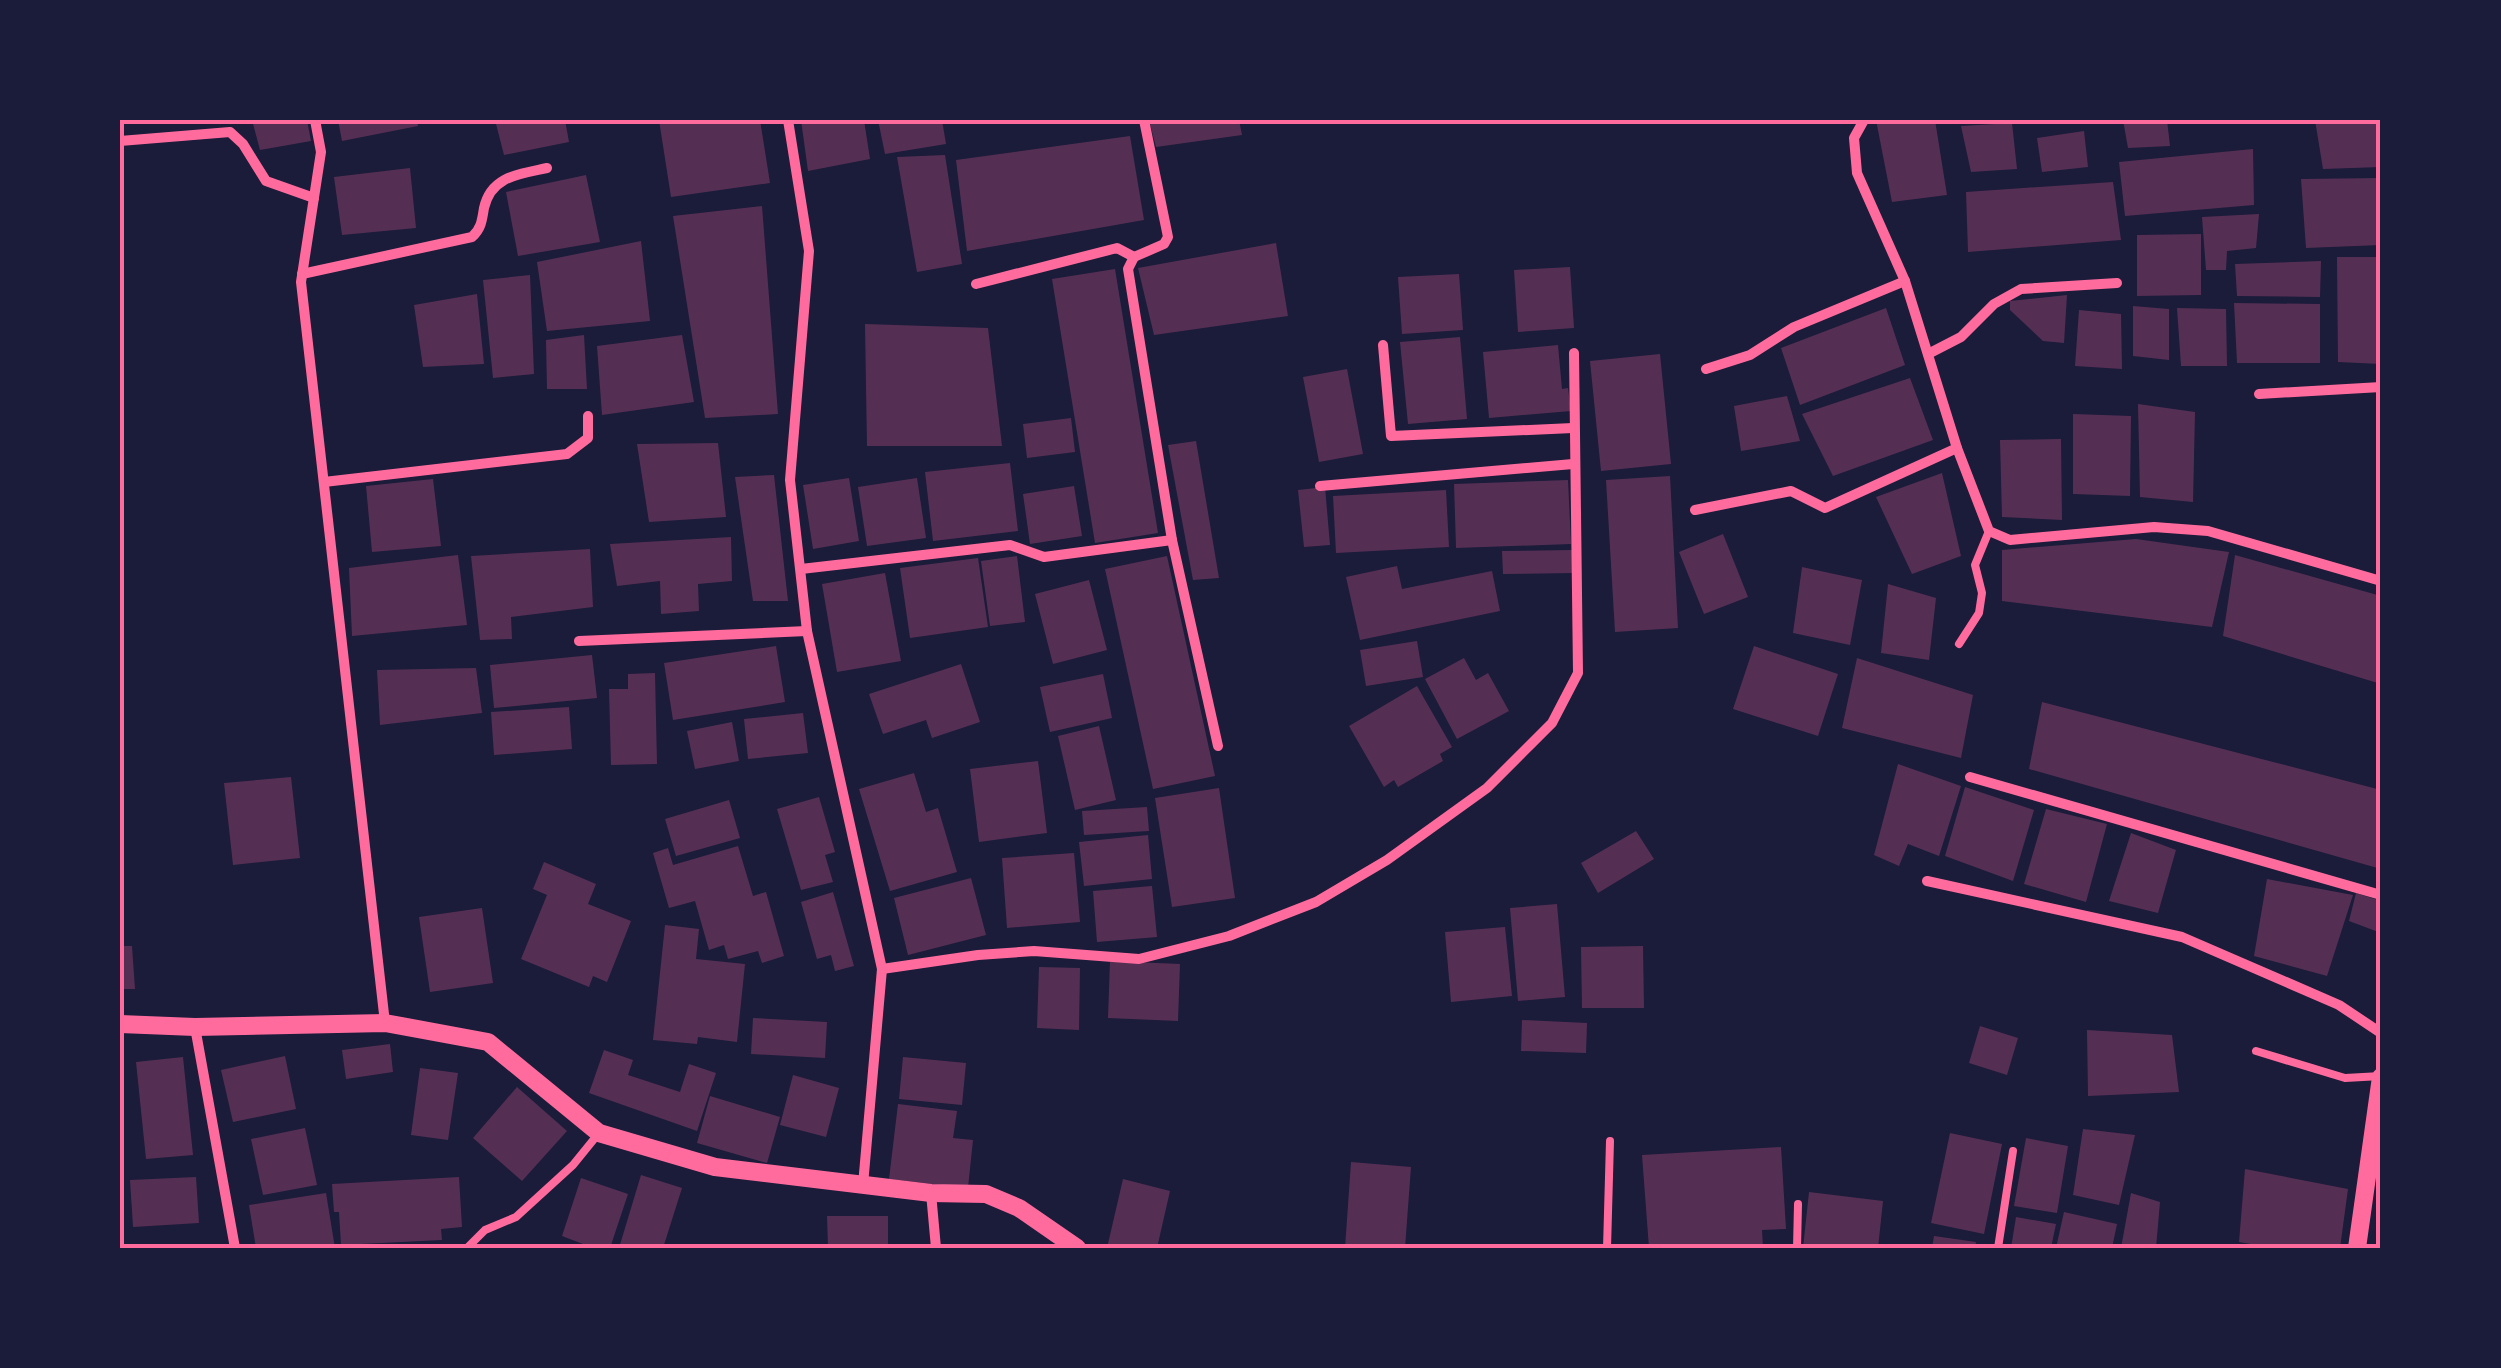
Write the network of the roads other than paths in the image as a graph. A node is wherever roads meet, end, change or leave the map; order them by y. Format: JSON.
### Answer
{"nodes":[{"id":1,"x":315,"y":120,"type":"edge"},
{"id":2,"x":788,"y":120,"type":"edge"},
{"id":3,"x":1144,"y":120,"type":"edge"},
{"id":4,"x":1864,"y":120,"type":"edge"},
{"id":5,"x":120,"y":141,"type":"edge"},
{"id":6,"x":547,"y":168,"type":"dead end"},
{"id":7,"x":314,"y":198,"type":"junction"},
{"id":8,"x":1134,"y":257,"type":"junction"},
{"id":9,"x":302,"y":274,"type":"junction"},
{"id":10,"x":1905,"y":282,"type":"junction"},
{"id":11,"x":2117,"y":282,"type":"dead end"},
{"id":12,"x":976,"y":284,"type":"dead end"},
{"id":13,"x":1383,"y":345,"type":"dead end"},
{"id":14,"x":1574,"y":353,"type":"dead end"},
{"id":15,"x":1928,"y":354,"type":"junction"},
{"id":16,"x":1706,"y":369,"type":"dead end"},
{"id":17,"x":2381,"y":387,"type":"edge"},
{"id":18,"x":2259,"y":394,"type":"dead end"},
{"id":19,"x":588,"y":416,"type":"dead end"},
{"id":20,"x":1573,"y":428,"type":"junction"},
{"id":21,"x":1957,"y":448,"type":"junction"},
{"id":22,"x":1573,"y":464,"type":"junction"},
{"id":23,"x":324,"y":482,"type":"junction"},
{"id":24,"x":1320,"y":486,"type":"dead end"},
{"id":25,"x":1695,"y":510,"type":"dead end"},
{"id":26,"x":1989,"y":530,"type":"junction"},
{"id":27,"x":1172,"y":540,"type":"junction"},
{"id":28,"x":800,"y":569,"type":"junction"},
{"id":29,"x":2381,"y":581,"type":"edge"},
{"id":30,"x":807,"y":632,"type":"junction"},
{"id":31,"x":579,"y":641,"type":"dead end"},
{"id":32,"x":1959,"y":644,"type":"dead end"},
{"id":33,"x":1218,"y":746,"type":"dead end"},
{"id":34,"x":1970,"y":776,"type":"dead end"},
{"id":35,"x":1927,"y":881,"type":"dead end"},
{"id":36,"x":2381,"y":895,"type":"edge"},
{"id":37,"x":882,"y":968,"type":"junction"},
{"id":38,"x":385,"y":1023,"type":"junction"},
{"id":39,"x":120,"y":1024,"type":"edge"},
{"id":40,"x":194,"y":1027,"type":"junction"},
{"id":41,"x":2381,"y":1033,"type":"edge"},
{"id":42,"x":2256,"y":1051,"type":"dead end"},
{"id":43,"x":2381,"y":1077,"type":"edge"},
{"id":44,"x":599,"y":1133,"type":"junction"},
{"id":45,"x":1610,"y":1141,"type":"dead end"},
{"id":46,"x":2013,"y":1151,"type":"dead end"},
{"id":47,"x":2374,"y":1174,"type":"edge"},
{"id":48,"x":863,"y":1185,"type":"junction"},
{"id":49,"x":932,"y":1192,"type":"junction"},
{"id":50,"x":1798,"y":1204,"type":"dead end"},
{"id":51,"x":1052,"y":1228,"type":"junction"},
{"id":52,"x":235,"y":1248,"type":"edge"},
{"id":53,"x":467,"y":1248,"type":"edge"},
{"id":54,"x":936,"y":1248,"type":"edge"},
{"id":55,"x":1050,"y":1248,"type":"edge"},
{"id":56,"x":1077,"y":1248,"type":"edge"},
{"id":57,"x":1607,"y":1248,"type":"edge"},
{"id":58,"x":1797,"y":1248,"type":"edge"},
{"id":59,"x":1998,"y":1248,"type":"edge"},
{"id":60,"x":2358,"y":1248,"type":"edge"}],
"edges":[{"from":1,"to":7,"type":"street"},
{"from":2,"to":28,"type":"street"},
{"from":3,"to":8,"type":"street"},
{"from":4,"to":10,"type":"street"},
{"from":5,"to":7,"type":"street"},
{"from":6,"to":9,"type":"street"},
{"from":7,"to":9,"type":"street"},
{"from":8,"to":12,"type":"street"},
{"from":8,"to":27,"type":"street"},
{"from":9,"to":23,"type":"street"},
{"from":10,"to":15,"type":"street"},
{"from":10,"to":16,"type":"street"},
{"from":11,"to":15,"type":"street"},
{"from":13,"to":20,"type":"street"},
{"from":14,"to":20,"type":"street"},
{"from":15,"to":21,"type":"street"},
{"from":17,"to":18,"type":"street"},
{"from":19,"to":23,"type":"street"},
{"from":20,"to":22,"type":"street"},
{"from":21,"to":25,"type":"street"},
{"from":21,"to":26,"type":"street"},
{"from":22,"to":24,"type":"street"},
{"from":22,"to":37,"type":"street"},
{"from":23,"to":38,"type":"street"},
{"from":26,"to":29,"type":"street"},
{"from":26,"to":32,"type":"lane"},
{"from":27,"to":28,"type":"street"},
{"from":27,"to":33,"type":"street"},
{"from":28,"to":30,"type":"street"},
{"from":30,"to":31,"type":"street"},
{"from":30,"to":37,"type":"street"},
{"from":34,"to":36,"type":"street"},
{"from":35,"to":41,"type":"street"},
{"from":37,"to":48,"type":"street"},
{"from":38,"to":40,"type":"street"},
{"from":38,"to":44,"type":"street"},
{"from":39,"to":40,"type":"street"},
{"from":40,"to":52,"type":"street"},
{"from":42,"to":43,"type":"lane"},
{"from":43,"to":47,"type":"street"},
{"from":44,"to":48,"type":"street"},
{"from":44,"to":53,"type":"lane"},
{"from":45,"to":57,"type":"lane"},
{"from":46,"to":59,"type":"lane"},
{"from":47,"to":60,"type":"street"},
{"from":48,"to":49,"type":"street"},
{"from":49,"to":51,"type":"street"},
{"from":49,"to":54,"type":"street"},
{"from":50,"to":58,"type":"lane"},
{"from":51,"to":55,"type":"street"},
{"from":51,"to":56,"type":"street"}]}
